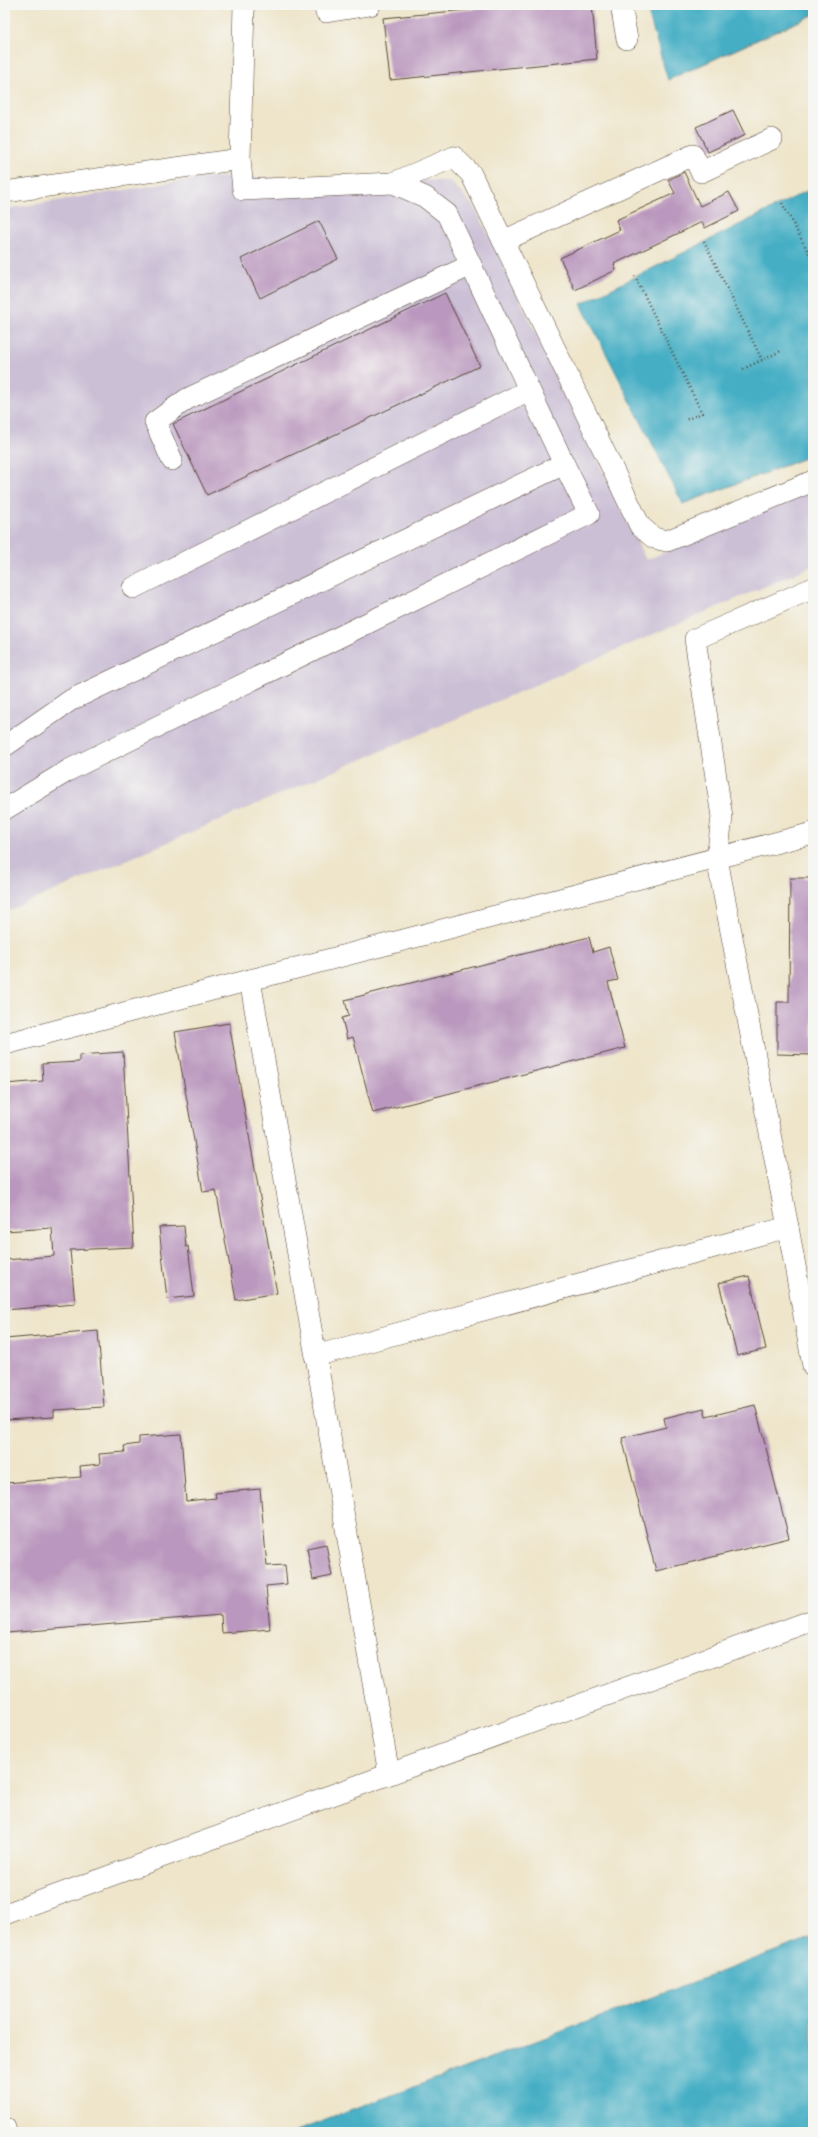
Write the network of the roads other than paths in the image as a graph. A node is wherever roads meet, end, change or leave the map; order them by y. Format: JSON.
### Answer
{"nodes":[{"id":1,"x":244,"y":5,"type":"edge"},
{"id":2,"x":324,"y":5,"type":"edge"},
{"id":3,"x":370,"y":5,"type":"edge"},
{"id":4,"x":620,"y":5,"type":"edge"},
{"id":5,"x":626,"y":39,"type":"dead end"},
{"id":6,"x":772,"y":139,"type":"dead end"},
{"id":7,"x":240,"y":159,"type":"junction"},
{"id":8,"x":393,"y":183,"type":"junction"},
{"id":9,"x":5,"y":192,"type":"edge"},
{"id":10,"x":503,"y":242,"type":"junction"},
{"id":11,"x":471,"y":265,"type":"junction"},
{"id":12,"x":529,"y":390,"type":"junction"},
{"id":13,"x":172,"y":460,"type":"dead end"},
{"id":14,"x":564,"y":464,"type":"junction"},
{"id":15,"x":813,"y":481,"type":"edge"},
{"id":16,"x":133,"y":588,"type":"dead end"},
{"id":17,"x":813,"y":588,"type":"edge"},
{"id":18,"x":5,"y":746,"type":"edge"},
{"id":19,"x":5,"y":809,"type":"edge"},
{"id":20,"x":813,"y":833,"type":"edge"},
{"id":21,"x":717,"y":859,"type":"junction"},
{"id":22,"x":250,"y":980,"type":"junction"},
{"id":23,"x":5,"y":1044,"type":"edge"},
{"id":24,"x":788,"y":1227,"type":"junction"},
{"id":25,"x":315,"y":1356,"type":"junction"},
{"id":26,"x":813,"y":1366,"type":"edge"},
{"id":27,"x":813,"y":1620,"type":"edge"},
{"id":28,"x":389,"y":1774,"type":"junction"},
{"id":29,"x":5,"y":1914,"type":"edge"},
{"id":30,"x":5,"y":2128,"type":"edge"},
{"id":31,"x":6,"y":2132,"type":"edge"}],
"edges":[{"from":1,"to":7,"type":"street"},
{"from":2,"to":3,"type":"street"},
{"from":4,"to":5,"type":"street"},
{"from":6,"to":10,"type":"street"},
{"from":7,"to":8,"type":"street"},
{"from":7,"to":9,"type":"street"},
{"from":8,"to":10,"type":"street"},
{"from":8,"to":11,"type":"street"},
{"from":10,"to":15,"type":"street"},
{"from":11,"to":12,"type":"street"},
{"from":11,"to":13,"type":"street"},
{"from":12,"to":14,"type":"street"},
{"from":12,"to":16,"type":"street"},
{"from":14,"to":18,"type":"street"},
{"from":14,"to":19,"type":"street"},
{"from":17,"to":21,"type":"street"},
{"from":20,"to":21,"type":"street"},
{"from":21,"to":22,"type":"street"},
{"from":21,"to":24,"type":"street"},
{"from":22,"to":23,"type":"street"},
{"from":22,"to":25,"type":"street"},
{"from":24,"to":25,"type":"street"},
{"from":24,"to":26,"type":"street"},
{"from":25,"to":28,"type":"street"},
{"from":27,"to":28,"type":"street"},
{"from":28,"to":29,"type":"street"},
{"from":30,"to":31,"type":"street"}]}
